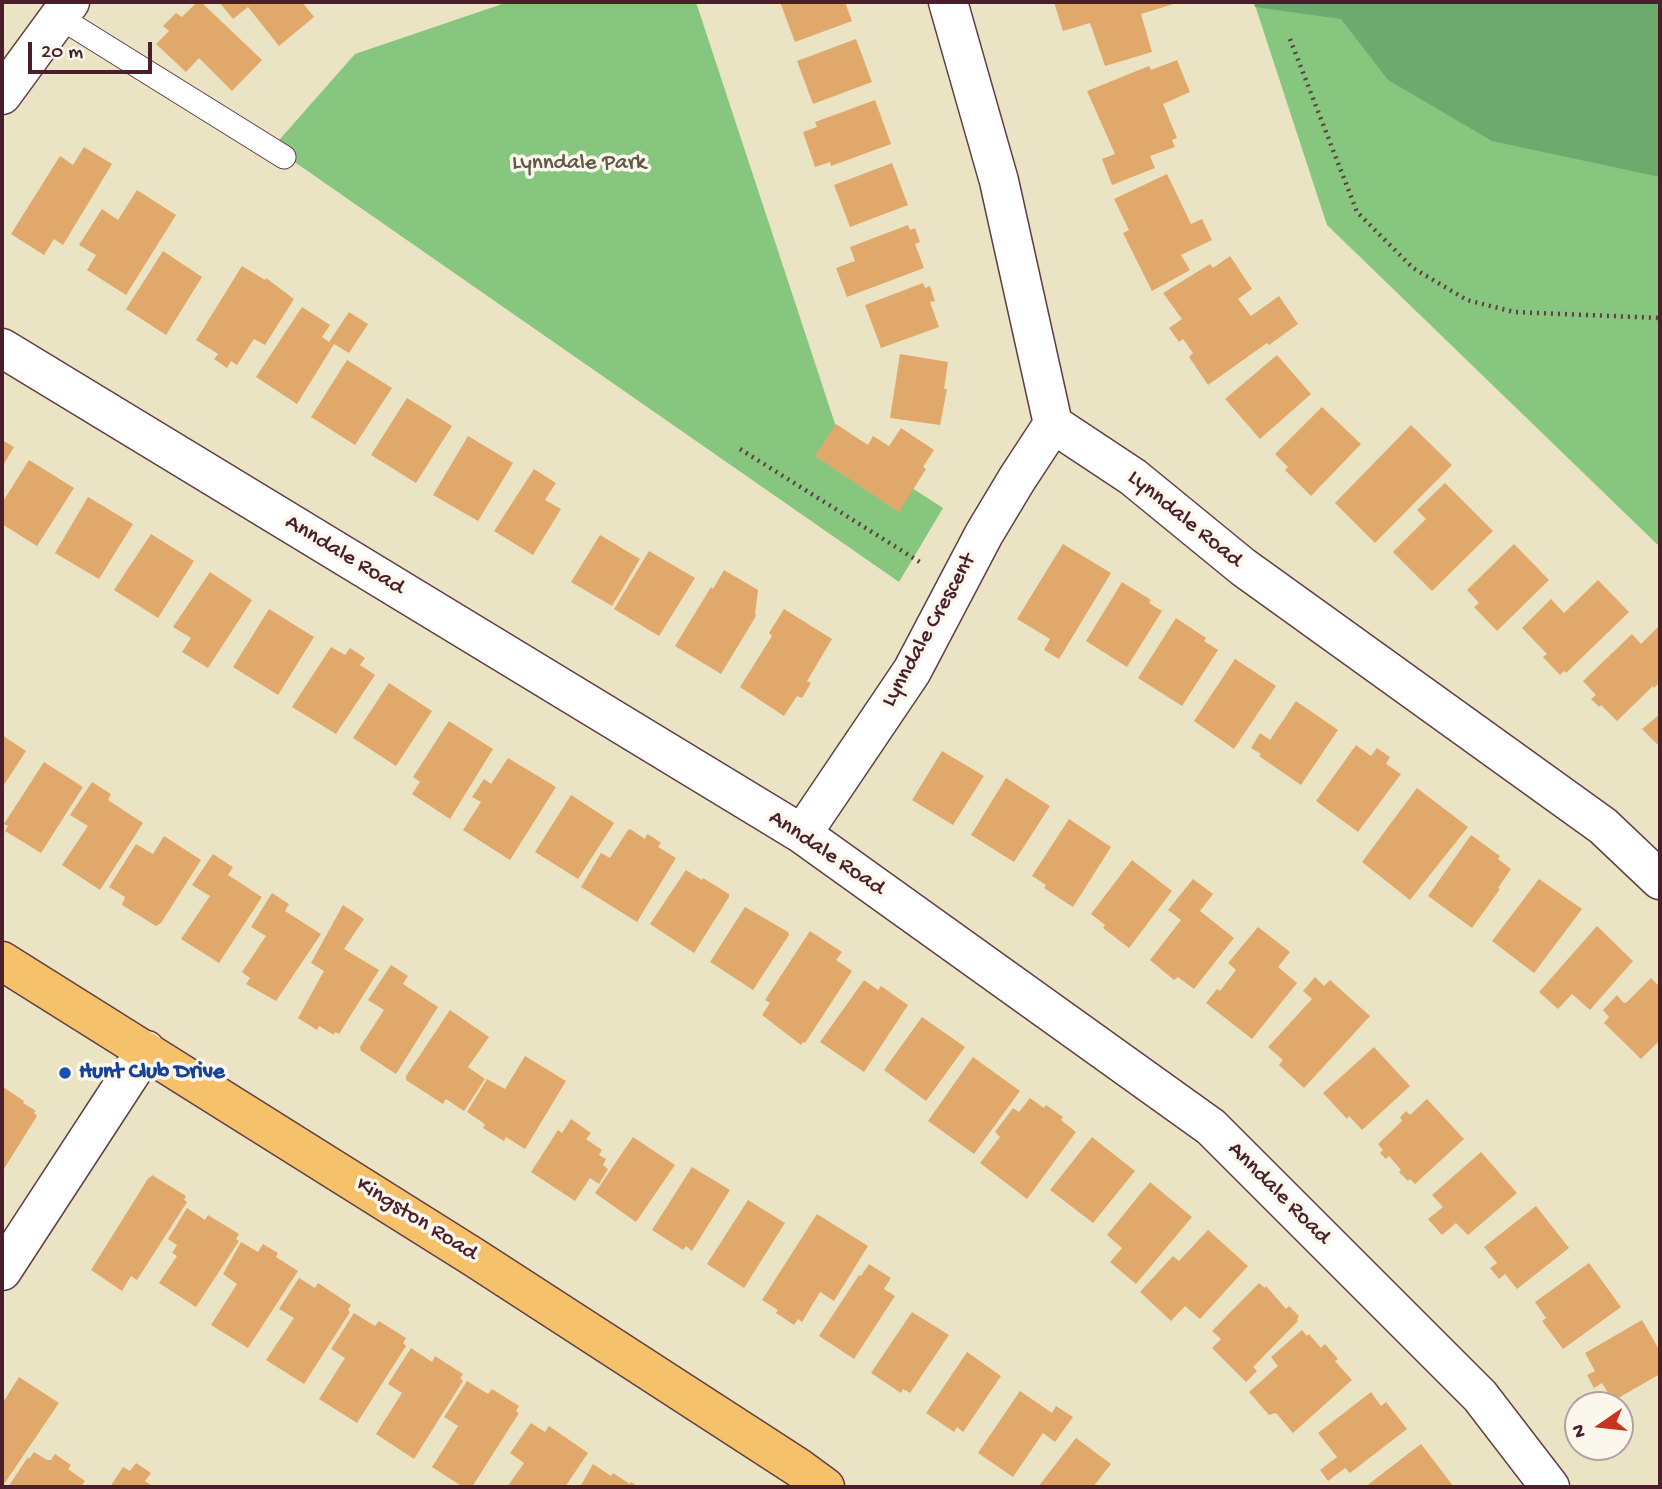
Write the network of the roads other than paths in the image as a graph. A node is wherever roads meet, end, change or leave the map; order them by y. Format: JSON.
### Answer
{"nodes":[{"id":1,"x":948,"y":2,"type":"edge"},
{"id":2,"x":64,"y":9,"type":"edge"},
{"id":3,"x":2,"y":95,"type":"edge"},
{"id":4,"x":284,"y":157,"type":"dead end"},
{"id":5,"x":2,"y":348,"type":"edge"},
{"id":6,"x":1053,"y":424,"type":"junction"},
{"id":7,"x":802,"y":834,"type":"junction"},
{"id":8,"x":1660,"y":880,"type":"edge"},
{"id":9,"x":2,"y":961,"type":"edge"},
{"id":10,"x":146,"y":1051,"type":"junction"},
{"id":11,"x":2,"y":1270,"type":"edge"},
{"id":12,"x":825,"y":1487,"type":"edge"},
{"id":13,"x":1549,"y":1487,"type":"edge"}],
"edges":[{"from":1,"to":6,"type":"street"},
{"from":2,"to":3,"type":"street"},
{"from":2,"to":4,"type":"lane"},
{"from":5,"to":7,"type":"street","name":"Anndale Road"},
{"from":6,"to":7,"type":"street","name":"Lynndale Crescent"},
{"from":6,"to":8,"type":"street","name":"Lynndale Road"},
{"from":7,"to":13,"type":"street","name":"Anndale Road"},
{"from":9,"to":10,"type":"main road","name":"Kingston Road"},
{"from":10,"to":11,"type":"street"},
{"from":10,"to":12,"type":"main road","name":"Kingston Road"}]}
